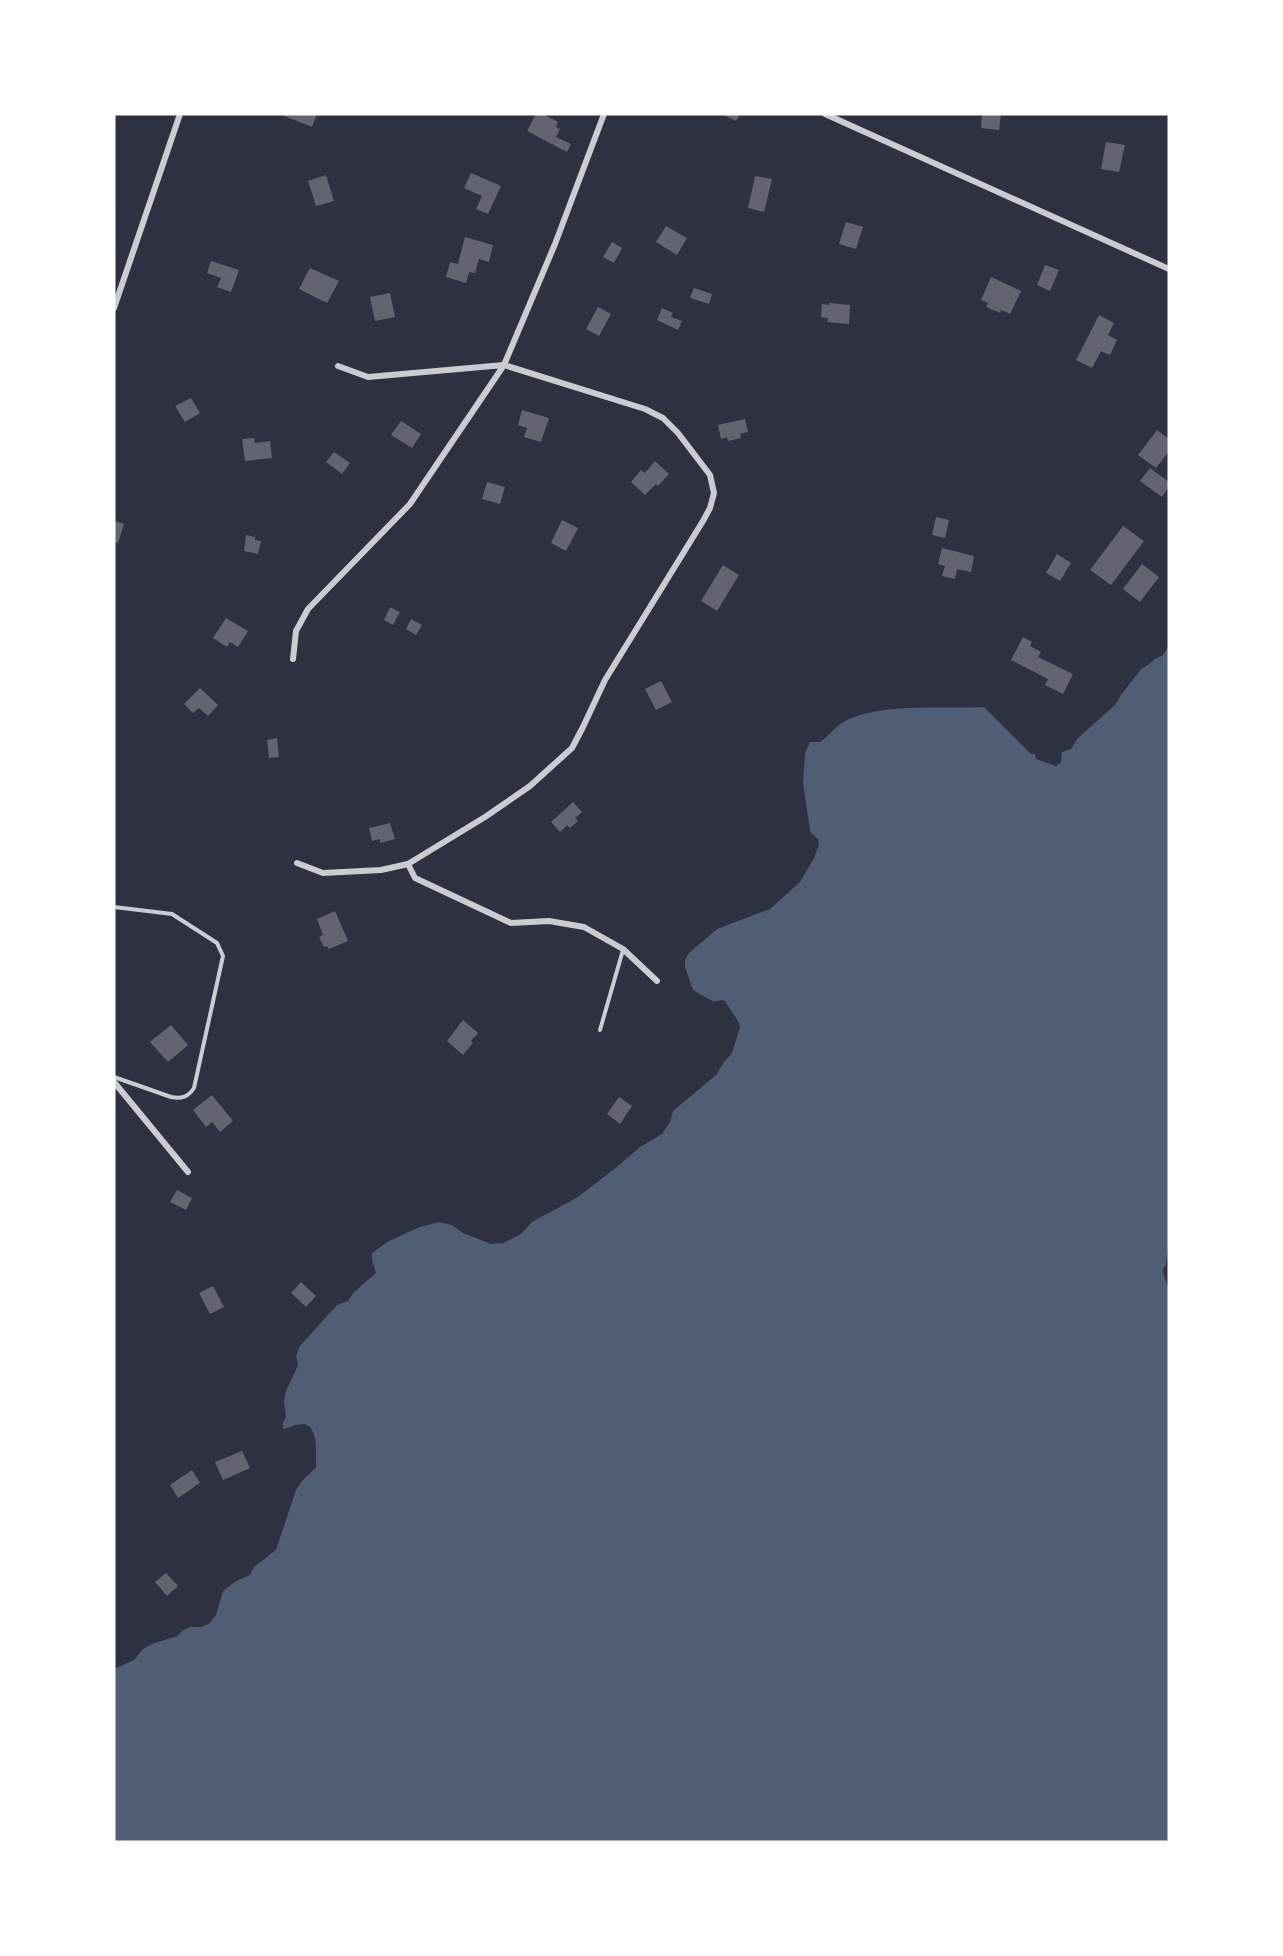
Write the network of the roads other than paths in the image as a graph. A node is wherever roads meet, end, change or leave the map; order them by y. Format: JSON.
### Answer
{"nodes":[{"id":1,"x":180,"y":114,"type":"edge"},
{"id":2,"x":604,"y":114,"type":"edge"},
{"id":3,"x":825,"y":114,"type":"edge"},
{"id":4,"x":1169,"y":269,"type":"edge"},
{"id":5,"x":114,"y":308,"type":"edge"},
{"id":6,"x":504,"y":365,"type":"junction"},
{"id":7,"x":338,"y":366,"type":"dead end"},
{"id":8,"x":292,"y":659,"type":"dead end"},
{"id":9,"x":297,"y":863,"type":"dead end"},
{"id":10,"x":408,"y":864,"type":"junction"},
{"id":11,"x":114,"y":907,"type":"edge"},
{"id":12,"x":623,"y":949,"type":"junction"},
{"id":13,"x":657,"y":981,"type":"dead end"},
{"id":14,"x":600,"y":1030,"type":"dead end"},
{"id":15,"x":114,"y":1077,"type":"edge"},
{"id":16,"x":114,"y":1082,"type":"edge"},
{"id":17,"x":188,"y":1172,"type":"dead end"}],
"edges":[{"from":1,"to":5,"type":"street"},
{"from":2,"to":6,"type":"street"},
{"from":3,"to":4,"type":"street"},
{"from":6,"to":7,"type":"street"},
{"from":6,"to":8,"type":"street"},
{"from":6,"to":10,"type":"street"},
{"from":9,"to":10,"type":"street"},
{"from":10,"to":12,"type":"street"},
{"from":11,"to":15,"type":"lane"},
{"from":12,"to":13,"type":"street"},
{"from":12,"to":14,"type":"lane"},
{"from":16,"to":17,"type":"street"}]}
